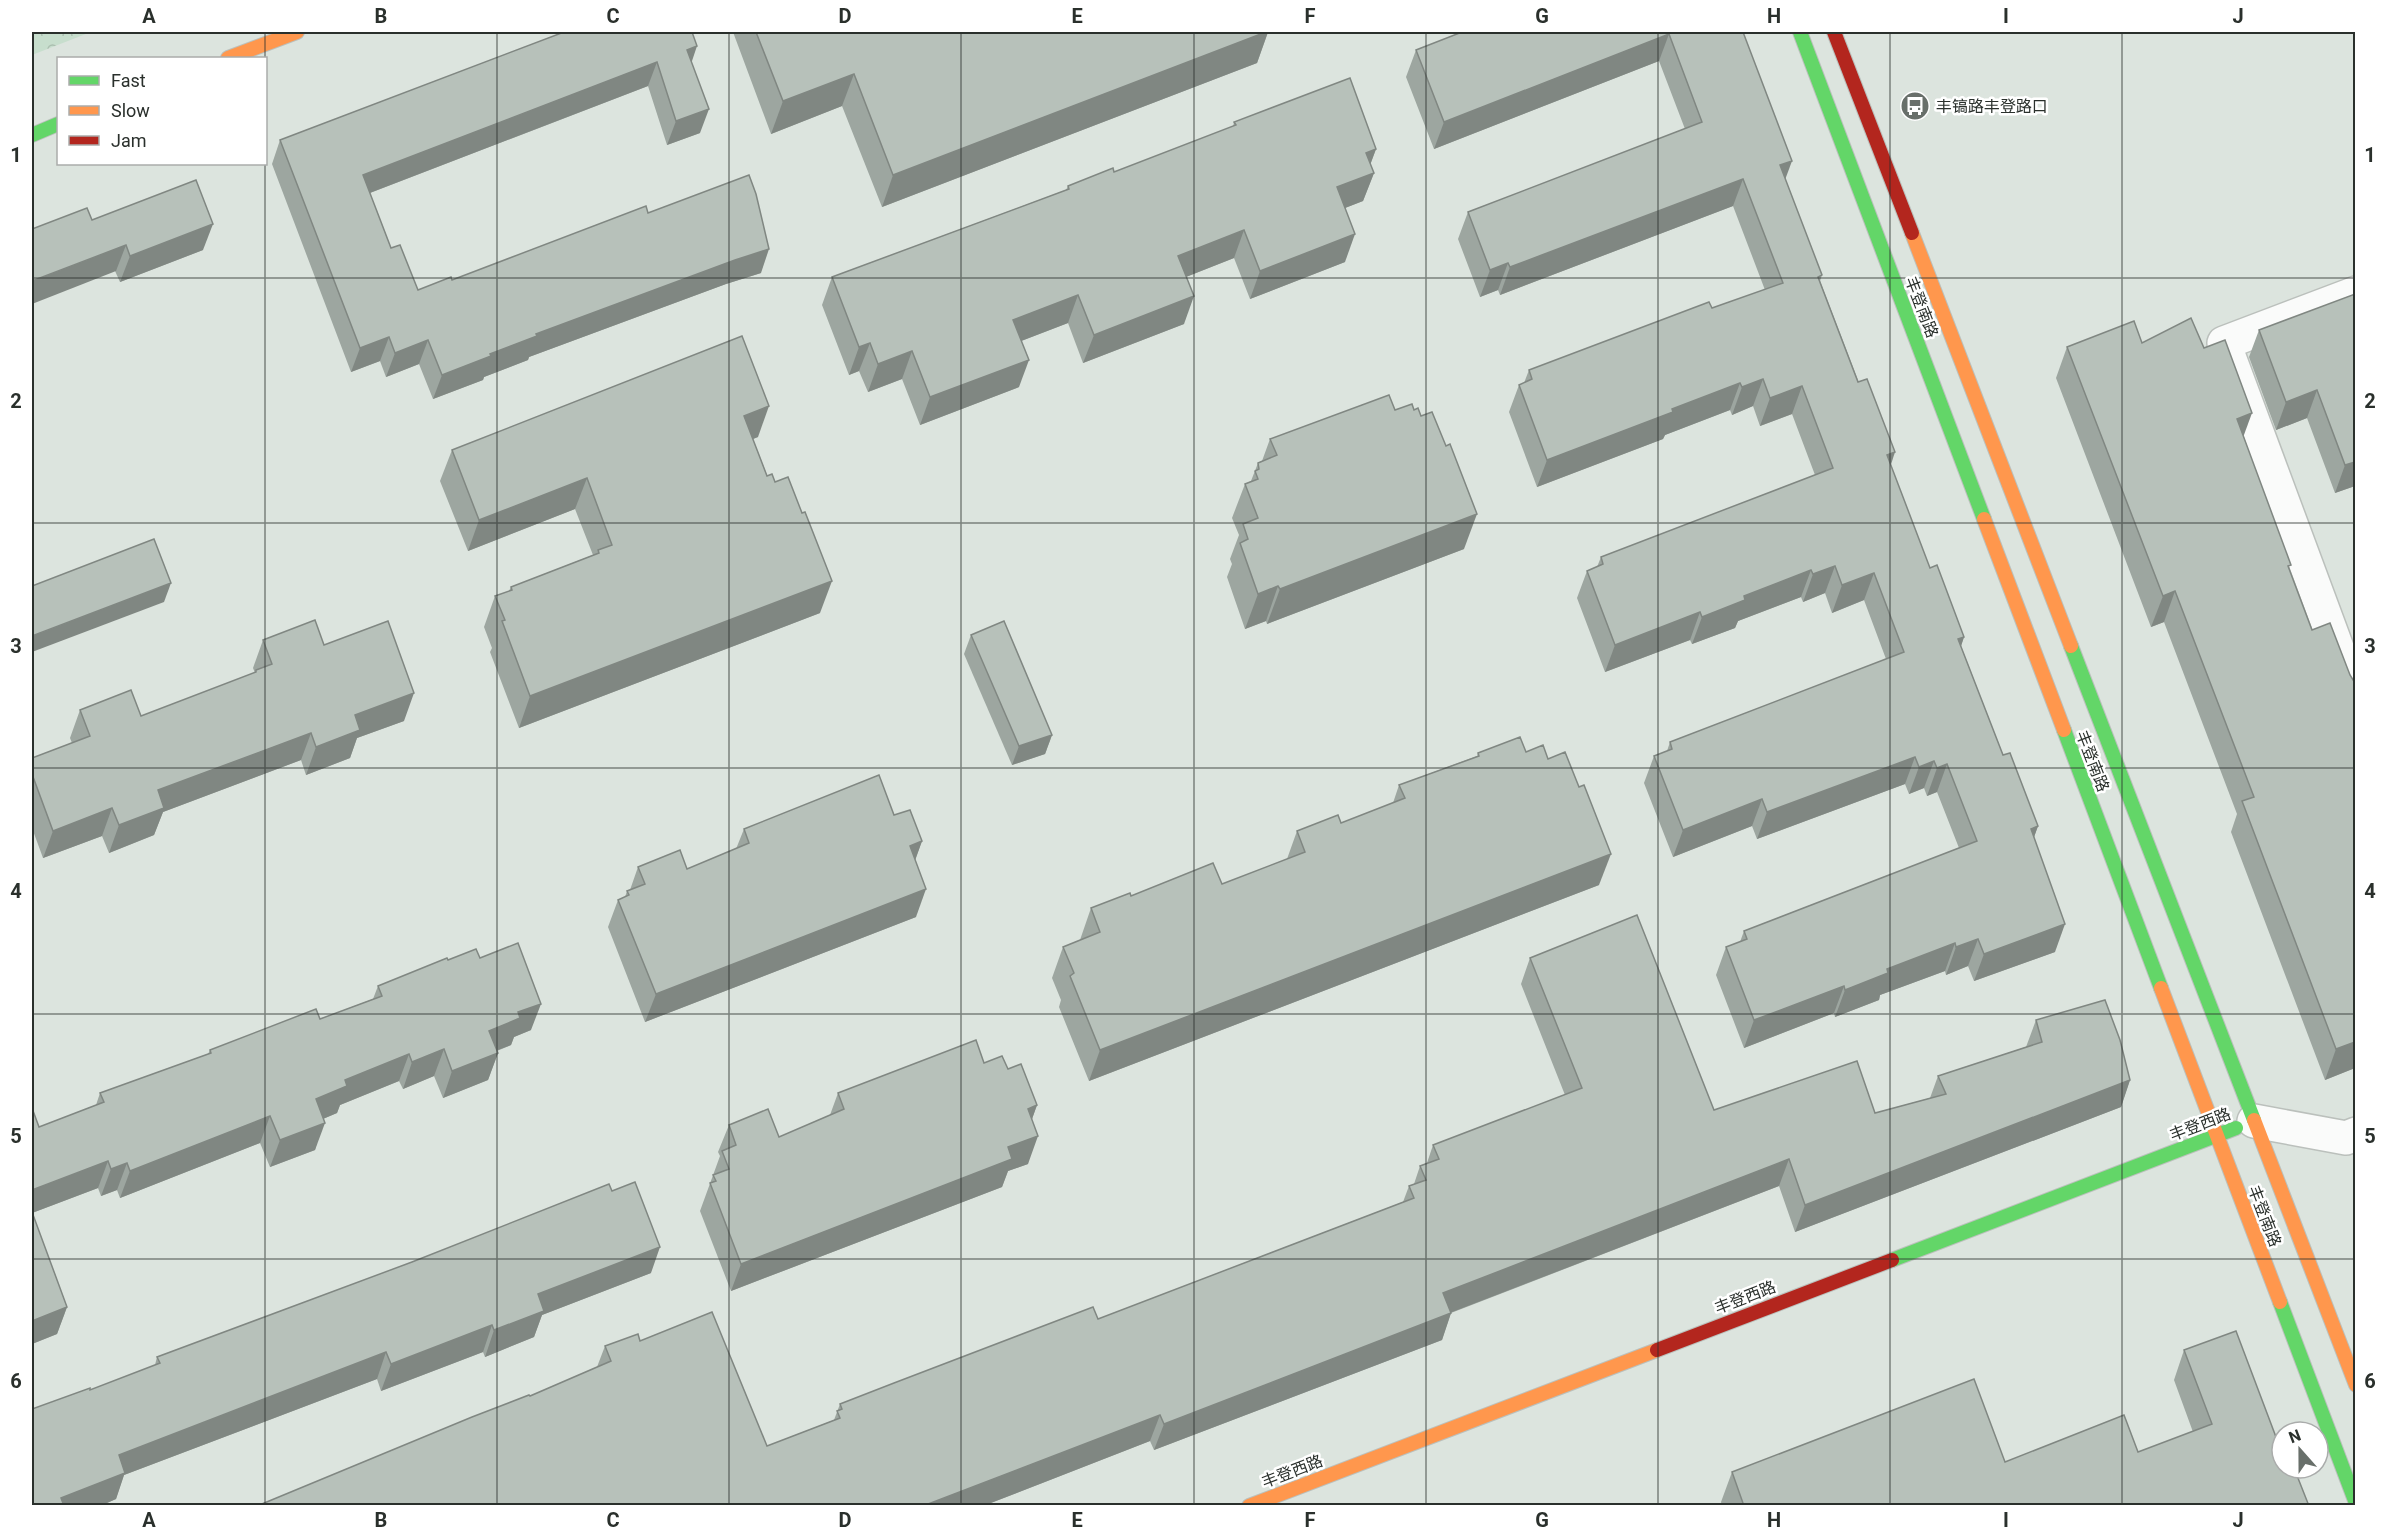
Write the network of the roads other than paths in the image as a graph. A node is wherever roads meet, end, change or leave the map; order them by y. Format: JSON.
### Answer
{"nodes":[{"id":1,"x":297,"y":32,"type":"edge"},
{"id":2,"x":1800,"y":32,"type":"edge"},
{"id":3,"x":1834,"y":32,"type":"edge"},
{"id":4,"x":231,"y":57,"type":"edge"},
{"id":5,"x":57,"y":124,"type":"edge"},
{"id":6,"x":32,"y":135,"type":"edge"},
{"id":7,"x":2355,"y":293,"type":"edge"},
{"id":8,"x":2355,"y":699,"type":"edge"},
{"id":9,"x":2254,"y":1121,"type":"junction"},
{"id":10,"x":2355,"y":1134,"type":"edge"},
{"id":11,"x":2217,"y":1135,"type":"junction"},
{"id":12,"x":2355,"y":1385,"type":"edge"},
{"id":13,"x":2355,"y":1503,"type":"edge"},
{"id":14,"x":1249,"y":1506,"type":"edge"}],
"edges":[{"from":1,"to":4,"type":"street"},
{"from":2,"to":11,"type":"street","name":"丰登南路"},
{"from":3,"to":9,"type":"street","name":"丰登南路"},
{"from":5,"to":6,"type":"street"},
{"from":7,"to":8,"type":"street"},
{"from":9,"to":10,"type":"street"},
{"from":9,"to":11,"type":"street","name":"丰登西路"},
{"from":9,"to":12,"type":"street","name":"丰登南路"},
{"from":11,"to":13,"type":"street","name":"丰登南路"},
{"from":11,"to":14,"type":"street","name":"丰登西路"}]}
